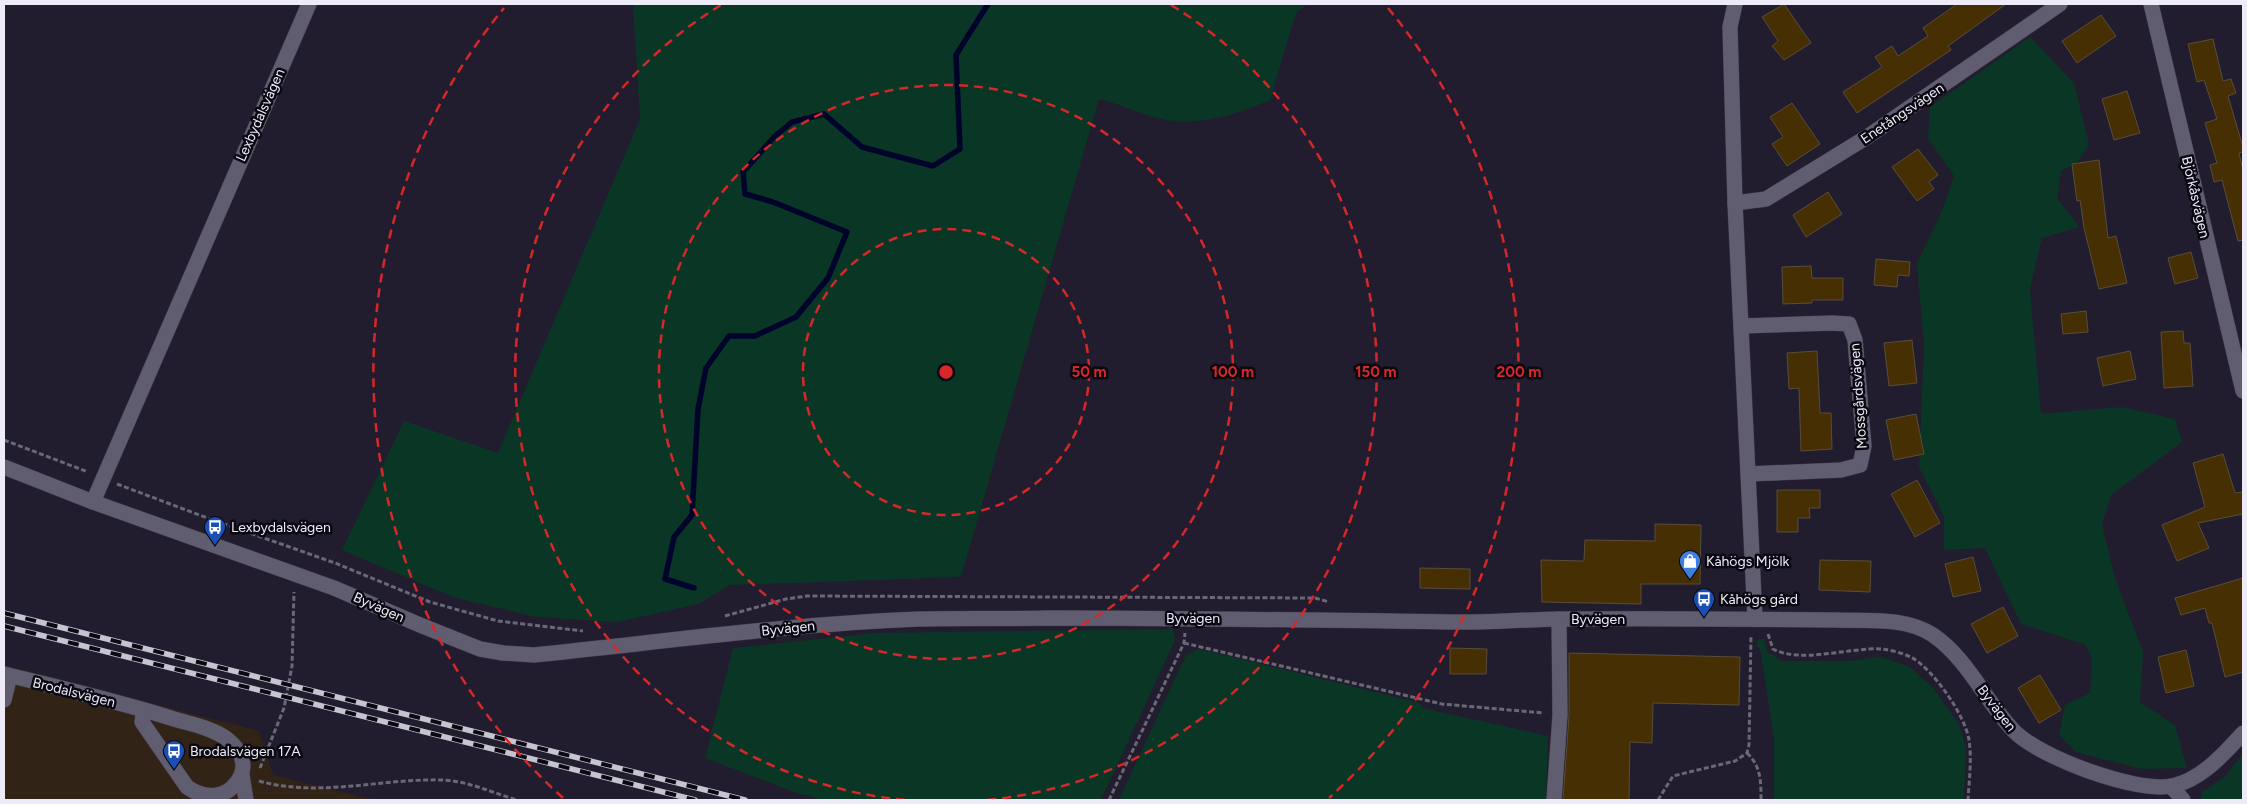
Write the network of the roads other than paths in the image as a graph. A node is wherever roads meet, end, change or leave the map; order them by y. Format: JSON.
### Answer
{"nodes":[{"id":1,"x":308,"y":4,"type":"edge"},
{"id":2,"x":1735,"y":4,"type":"edge"},
{"id":3,"x":2060,"y":4,"type":"edge"},
{"id":4,"x":2151,"y":4,"type":"edge"},
{"id":5,"x":1735,"y":203,"type":"junction"},
{"id":6,"x":1741,"y":326,"type":"junction"},
{"id":7,"x":2243,"y":391,"type":"edge"},
{"id":8,"x":4,"y":467,"type":"edge"},
{"id":9,"x":1748,"y":474,"type":"junction"},
{"id":10,"x":93,"y":502,"type":"junction"},
{"id":11,"x":1559,"y":619,"type":"junction"},
{"id":12,"x":1756,"y":619,"type":"junction"},
{"id":13,"x":7,"y":675,"type":"edge"},
{"id":14,"x":4,"y":700,"type":"edge"},
{"id":15,"x":144,"y":710,"type":"junction"},
{"id":16,"x":2243,"y":734,"type":"edge"},
{"id":17,"x":249,"y":778,"type":"junction"},
{"id":18,"x":2171,"y":786,"type":"junction"},
{"id":19,"x":246,"y":800,"type":"edge"},
{"id":20,"x":1554,"y":800,"type":"edge"},
{"id":21,"x":2183,"y":800,"type":"edge"}],
"edges":[{"from":1,"to":10,"type":"street","name":"Lexbydalsvägen"},
{"from":2,"to":5,"type":"street"},
{"from":3,"to":5,"type":"street","name":"Enetångsvägen"},
{"from":4,"to":7,"type":"street","name":"Björkåsvägen"},
{"from":5,"to":6,"type":"street"},
{"from":6,"to":9,"type":"street"},
{"from":6,"to":9,"type":"street","name":"Mossgårdsvägen"},
{"from":8,"to":10,"type":"street","name":"Byvägen"},
{"from":9,"to":12,"type":"street"},
{"from":10,"to":11,"type":"street","name":"Byvägen"},
{"from":11,"to":12,"type":"street","name":"Byvägen"},
{"from":11,"to":20,"type":"street"},
{"from":12,"to":18,"type":"street","name":"Byvägen"},
{"from":13,"to":14,"type":"street"},
{"from":13,"to":15,"type":"street","name":"Brodalsvägen"},
{"from":15,"to":17,"type":"street","name":"Brodalsvägen"},
{"from":15,"to":17,"type":"street"},
{"from":16,"to":18,"type":"street","name":"Byvägen"},
{"from":17,"to":19,"type":"street","name":"Brodalsvägen"},
{"from":18,"to":21,"type":"street"}]}
